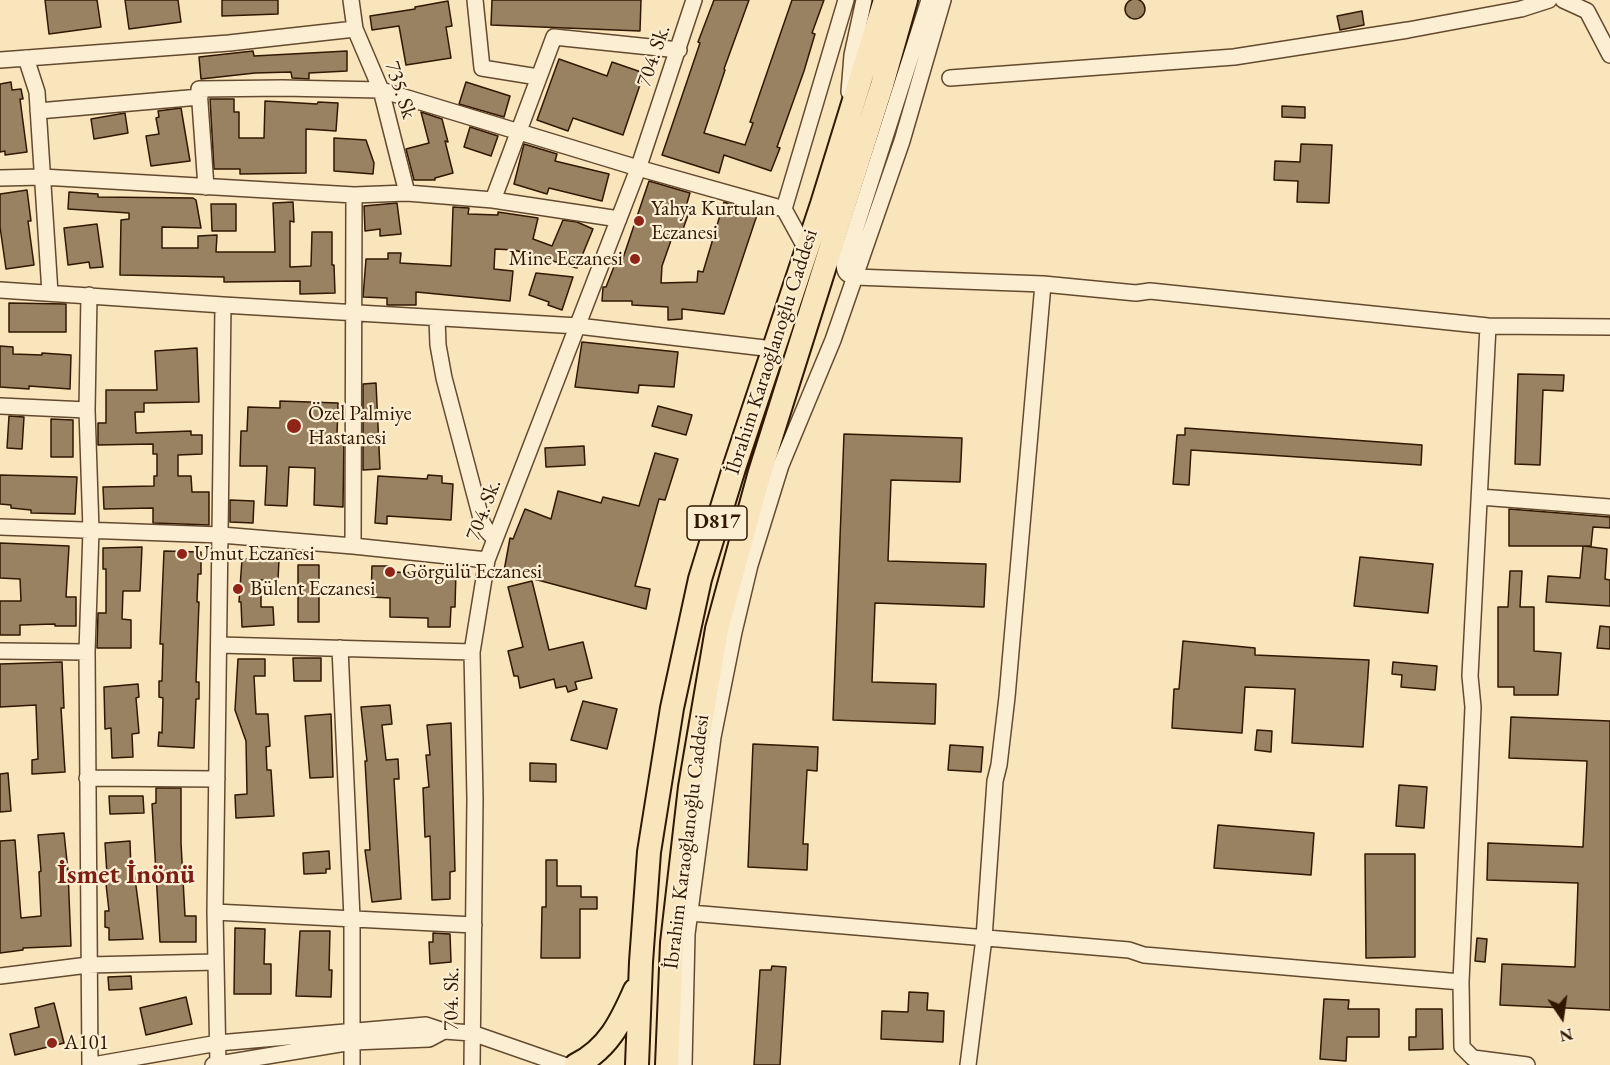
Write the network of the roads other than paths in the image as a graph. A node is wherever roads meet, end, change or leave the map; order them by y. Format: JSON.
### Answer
{"nodes":[{"id":1,"x":351,"y":0,"type":"edge"},
{"id":2,"x":475,"y":0,"type":"edge"},
{"id":3,"x":694,"y":0,"type":"edge"},
{"id":4,"x":846,"y":0,"type":"edge"},
{"id":5,"x":864,"y":0,"type":"edge"},
{"id":6,"x":885,"y":0,"type":"edge"},
{"id":7,"x":906,"y":0,"type":"edge"},
{"id":8,"x":929,"y":0,"type":"edge"},
{"id":9,"x":944,"y":0,"type":"edge"},
{"id":10,"x":1549,"y":0,"type":"edge"},
{"id":11,"x":1563,"y":0,"type":"edge"},
{"id":12,"x":1581,"y":3,"type":"edge"},
{"id":13,"x":355,"y":29,"type":"junction"},
{"id":14,"x":679,"y":50,"type":"junction"},
{"id":15,"x":1610,"y":55,"type":"edge"},
{"id":16,"x":26,"y":58,"type":"junction"},
{"id":17,"x":0,"y":60,"type":"edge"},
{"id":18,"x":538,"y":77,"type":"junction"},
{"id":19,"x":950,"y":78,"type":"dead end"},
{"id":20,"x":903,"y":80,"type":"junction"},
{"id":21,"x":919,"y":83,"type":"junction"},
{"id":22,"x":381,"y":90,"type":"junction"},
{"id":23,"x":200,"y":97,"type":"junction"},
{"id":24,"x":38,"y":111,"type":"junction"},
{"id":25,"x":846,"y":126,"type":"junction"},
{"id":26,"x":518,"y":132,"type":"junction"},
{"id":27,"x":638,"y":168,"type":"junction"},
{"id":28,"x":42,"y":177,"type":"junction"},
{"id":29,"x":0,"y":178,"type":"edge"},
{"id":30,"x":206,"y":188,"type":"junction"},
{"id":31,"x":407,"y":194,"type":"junction"},
{"id":32,"x":354,"y":195,"type":"junction"},
{"id":33,"x":493,"y":200,"type":"junction"},
{"id":34,"x":784,"y":209,"type":"junction"},
{"id":35,"x":619,"y":219,"type":"junction"},
{"id":36,"x":806,"y":249,"type":"junction"},
{"id":37,"x":855,"y":277,"type":"junction"},
{"id":38,"x":1043,"y":284,"type":"junction"},
{"id":39,"x":0,"y":290,"type":"edge"},
{"id":40,"x":50,"y":293,"type":"junction"},
{"id":41,"x":89,"y":295,"type":"junction"},
{"id":42,"x":223,"y":305,"type":"junction"},
{"id":43,"x":352,"y":313,"type":"junction"},
{"id":44,"x":437,"y":318,"type":"junction"},
{"id":45,"x":578,"y":326,"type":"junction"},
{"id":46,"x":1488,"y":326,"type":"junction"},
{"id":47,"x":1610,"y":327,"type":"edge"},
{"id":48,"x":774,"y":349,"type":"junction"},
{"id":49,"x":0,"y":406,"type":"edge"},
{"id":50,"x":87,"y":410,"type":"junction"},
{"id":51,"x":1480,"y":497,"type":"junction"},
{"id":52,"x":1610,"y":507,"type":"edge"},
{"id":53,"x":0,"y":527,"type":"edge"},
{"id":54,"x":91,"y":530,"type":"junction"},
{"id":55,"x":221,"y":535,"type":"junction"},
{"id":56,"x":495,"y":539,"type":"junction"},
{"id":57,"x":353,"y":546,"type":"junction"},
{"id":58,"x":487,"y":560,"type":"junction"},
{"id":59,"x":219,"y":645,"type":"junction"},
{"id":60,"x":340,"y":648,"type":"junction"},
{"id":61,"x":0,"y":651,"type":"edge"},
{"id":62,"x":87,"y":652,"type":"junction"},
{"id":63,"x":472,"y":652,"type":"junction"},
{"id":64,"x":87,"y":778,"type":"junction"},
{"id":65,"x":217,"y":779,"type":"junction"},
{"id":66,"x":215,"y":912,"type":"junction"},
{"id":67,"x":690,"y":913,"type":"junction"},
{"id":68,"x":352,"y":918,"type":"junction"},
{"id":69,"x":474,"y":925,"type":"junction"},
{"id":70,"x":984,"y":938,"type":"junction"},
{"id":71,"x":216,"y":962,"type":"junction"},
{"id":72,"x":88,"y":965,"type":"junction"},
{"id":73,"x":0,"y":976,"type":"edge"},
{"id":74,"x":639,"y":981,"type":"junction"},
{"id":75,"x":1461,"y":981,"type":"junction"},
{"id":76,"x":472,"y":1033,"type":"junction"},
{"id":77,"x":352,"y":1037,"type":"junction"},
{"id":78,"x":218,"y":1042,"type":"junction"},
{"id":79,"x":91,"y":1065,"type":"edge"},
{"id":80,"x":217,"y":1065,"type":"edge"},
{"id":81,"x":352,"y":1065,"type":"edge"},
{"id":82,"x":472,"y":1065,"type":"edge"},
{"id":83,"x":564,"y":1065,"type":"edge"},
{"id":84,"x":576,"y":1065,"type":"edge"},
{"id":85,"x":637,"y":1065,"type":"edge"},
{"id":86,"x":667,"y":1065,"type":"edge"},
{"id":87,"x":684,"y":1065,"type":"edge"},
{"id":88,"x":968,"y":1065,"type":"edge"},
{"id":89,"x":1527,"y":1065,"type":"edge"}],
"edges":[{"from":1,"to":13,"type":"street","name":"735. Sk"},
{"from":2,"to":18,"type":"street"},
{"from":3,"to":14,"type":"street","name":"704. Sk."},
{"from":4,"to":34,"type":"street"},
{"from":5,"to":25,"type":"street"},
{"from":6,"to":25,"type":"highway","name":"İbrahim Karaoğlanoğlu Caddesi","number":"D817"},
{"from":7,"to":86,"type":"highway","name":"İbrahim Karaoğlanoğlu Caddesi","number":"D817"},
{"from":8,"to":20,"type":"street"},
{"from":9,"to":21,"type":"street"},
{"from":10,"to":19,"type":"street"},
{"from":11,"to":12,"type":"street"},
{"from":12,"to":15,"type":"street"},
{"from":13,"to":16,"type":"street"},
{"from":13,"to":22,"type":"street","name":"735. Sk"},
{"from":14,"to":18,"type":"street"},
{"from":14,"to":27,"type":"street","name":"704. Sk."},
{"from":16,"to":17,"type":"street"},
{"from":16,"to":24,"type":"street"},
{"from":18,"to":26,"type":"street"},
{"from":20,"to":21,"type":"street"},
{"from":20,"to":37,"type":"street"},
{"from":21,"to":37,"type":"street"},
{"from":22,"to":23,"type":"street"},
{"from":22,"to":26,"type":"street"},
{"from":22,"to":31,"type":"street","name":"735. Sk"},
{"from":23,"to":24,"type":"street"},
{"from":23,"to":30,"type":"street"},
{"from":24,"to":28,"type":"street"},
{"from":25,"to":36,"type":"highway","name":"İbrahim Karaoğlanoğlu Caddesi","number":"D817"},
{"from":26,"to":27,"type":"street"},
{"from":26,"to":33,"type":"street"},
{"from":27,"to":34,"type":"street"},
{"from":27,"to":35,"type":"street","name":"704. Sk."},
{"from":28,"to":29,"type":"street"},
{"from":28,"to":30,"type":"street"},
{"from":28,"to":40,"type":"street"},
{"from":30,"to":32,"type":"street"},
{"from":31,"to":32,"type":"street"},
{"from":31,"to":33,"type":"street"},
{"from":32,"to":43,"type":"street"},
{"from":33,"to":35,"type":"street"},
{"from":34,"to":36,"type":"street"},
{"from":35,"to":45,"type":"street","name":"704. Sk."},
{"from":36,"to":48,"type":"highway","name":"İbrahim Karaoğlanoğlu Caddesi","number":"D817"},
{"from":37,"to":38,"type":"street"},
{"from":37,"to":67,"type":"street"},
{"from":38,"to":46,"type":"street"},
{"from":38,"to":70,"type":"street"},
{"from":39,"to":40,"type":"street"},
{"from":40,"to":41,"type":"street"},
{"from":41,"to":42,"type":"street"},
{"from":41,"to":50,"type":"street"},
{"from":42,"to":43,"type":"street"},
{"from":42,"to":55,"type":"street"},
{"from":43,"to":44,"type":"street"},
{"from":43,"to":57,"type":"street"},
{"from":44,"to":45,"type":"street"},
{"from":44,"to":56,"type":"street"},
{"from":45,"to":48,"type":"street"},
{"from":45,"to":56,"type":"street","name":"704. Sk."},
{"from":46,"to":47,"type":"street"},
{"from":46,"to":51,"type":"street"},
{"from":48,"to":74,"type":"highway","name":"İbrahim Karaoğlanoğlu Caddesi","number":"D817"},
{"from":49,"to":50,"type":"street"},
{"from":50,"to":54,"type":"street"},
{"from":51,"to":52,"type":"street"},
{"from":51,"to":75,"type":"street"},
{"from":53,"to":54,"type":"street"},
{"from":54,"to":55,"type":"street"},
{"from":54,"to":62,"type":"street"},
{"from":55,"to":57,"type":"street"},
{"from":55,"to":59,"type":"street"},
{"from":56,"to":58,"type":"street","name":"704. Sk."},
{"from":57,"to":58,"type":"street"},
{"from":58,"to":63,"type":"street","name":"704. Sk."},
{"from":59,"to":60,"type":"street"},
{"from":59,"to":65,"type":"street"},
{"from":60,"to":63,"type":"street"},
{"from":60,"to":68,"type":"street"},
{"from":61,"to":62,"type":"street"},
{"from":62,"to":64,"type":"street"},
{"from":63,"to":69,"type":"street","name":"704. Sk."},
{"from":64,"to":65,"type":"street"},
{"from":64,"to":72,"type":"street"},
{"from":65,"to":66,"type":"street"},
{"from":66,"to":68,"type":"street"},
{"from":66,"to":71,"type":"street"},
{"from":67,"to":70,"type":"street"},
{"from":67,"to":87,"type":"street"},
{"from":68,"to":69,"type":"street"},
{"from":68,"to":77,"type":"street"},
{"from":69,"to":76,"type":"street","name":"704. Sk."},
{"from":70,"to":75,"type":"street"},
{"from":70,"to":88,"type":"street"},
{"from":71,"to":72,"type":"street"},
{"from":71,"to":78,"type":"street"},
{"from":72,"to":73,"type":"street"},
{"from":72,"to":79,"type":"street"},
{"from":74,"to":84,"type":"highway"},
{"from":74,"to":85,"type":"highway","name":"İbrahim Karaoğlanoğlu Caddesi","number":"D817"},
{"from":75,"to":89,"type":"street"},
{"from":76,"to":77,"type":"street"},
{"from":76,"to":82,"type":"street","name":"704. Sk."},
{"from":76,"to":83,"type":"street"},
{"from":77,"to":78,"type":"street"},
{"from":77,"to":80,"type":"street"},
{"from":77,"to":81,"type":"street"},
{"from":78,"to":79,"type":"street"},
{"from":78,"to":80,"type":"street"}]}
